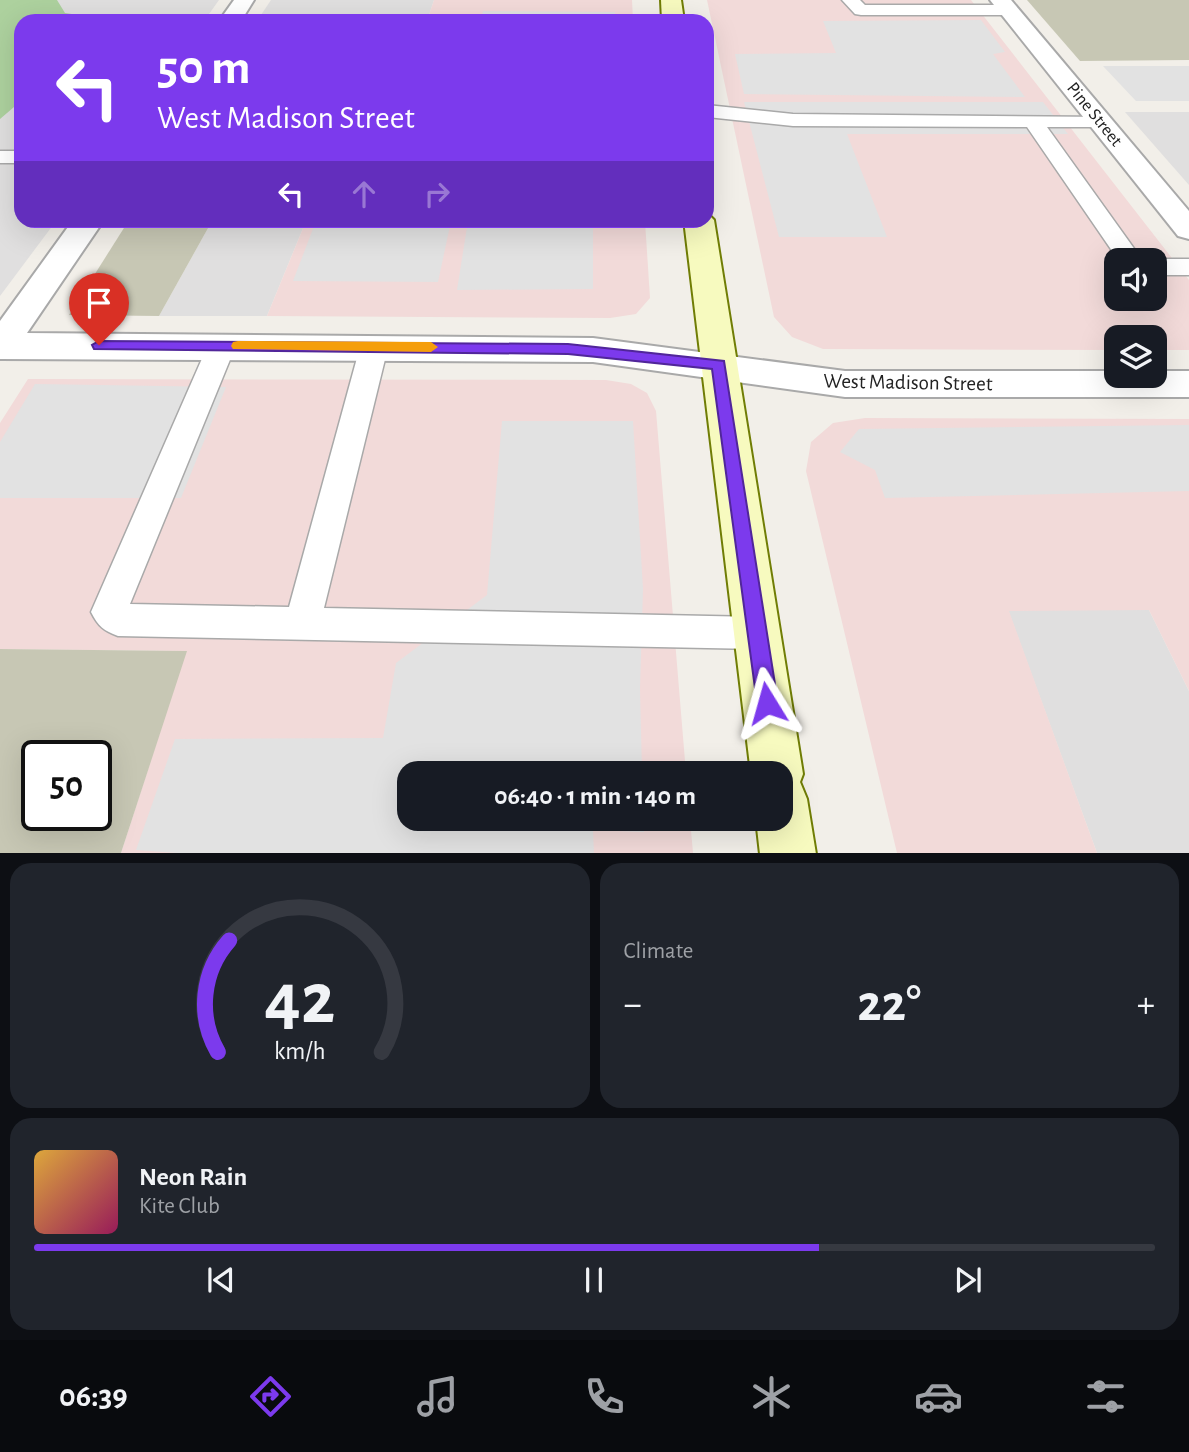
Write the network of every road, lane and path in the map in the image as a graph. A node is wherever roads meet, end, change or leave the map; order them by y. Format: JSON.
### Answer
{"nodes":[{"id":1,"x":850,"y":0,"type":"edge"},
{"id":2,"x":1005,"y":5,"type":"edge"},
{"id":3,"x":714,"y":112,"type":"edge"},
{"id":4,"x":1032,"y":120,"type":"junction"},
{"id":5,"x":1100,"y":121,"type":"junction"},
{"id":6,"x":83,"y":228,"type":"edge"},
{"id":7,"x":700,"y":228,"type":"edge"},
{"id":8,"x":1189,"y":230,"type":"edge"},
{"id":9,"x":1122,"y":248,"type":"edge"},
{"id":10,"x":1167,"y":267,"type":"edge"},
{"id":11,"x":1189,"y":267,"type":"edge"},
{"id":12,"x":222,"y":345,"type":"junction"},
{"id":13,"x":0,"y":346,"type":"edge"},
{"id":14,"x":374,"y":347,"type":"junction"},
{"id":15,"x":719,"y":365,"type":"junction"},
{"id":16,"x":1189,"y":384,"type":"edge"},
{"id":17,"x":302,"y":625,"type":"junction"},
{"id":18,"x":757,"y":633,"type":"junction"},
{"id":19,"x":775,"y":761,"type":"edge"},
{"id":20,"x":785,"y":831,"type":"edge"},
{"id":21,"x":788,"y":853,"type":"edge"}],
"edges":[{"from":1,"to":2,"type":"lane"},
{"from":2,"to":5,"type":"street","name":"Pine Street"},
{"from":3,"to":4,"type":"lane"},
{"from":4,"to":5,"type":"lane"},
{"from":4,"to":9,"type":"lane"},
{"from":5,"to":8,"type":"street","name":"Pine Street"},
{"from":6,"to":13,"type":"street"},
{"from":7,"to":15,"type":"main road"},
{"from":10,"to":11,"type":"lane"},
{"from":12,"to":13,"type":"street","name":"West Madison Street"},
{"from":12,"to":14,"type":"street","name":"West Madison Street"},
{"from":12,"to":17,"type":"lane"},
{"from":14,"to":15,"type":"street","name":"West Madison Street"},
{"from":14,"to":17,"type":"lane"},
{"from":15,"to":16,"type":"street","name":"West Madison Street"},
{"from":15,"to":18,"type":"main road"},
{"from":17,"to":18,"type":"lane"},
{"from":18,"to":19,"type":"main road"},
{"from":20,"to":21,"type":"main road"}]}
